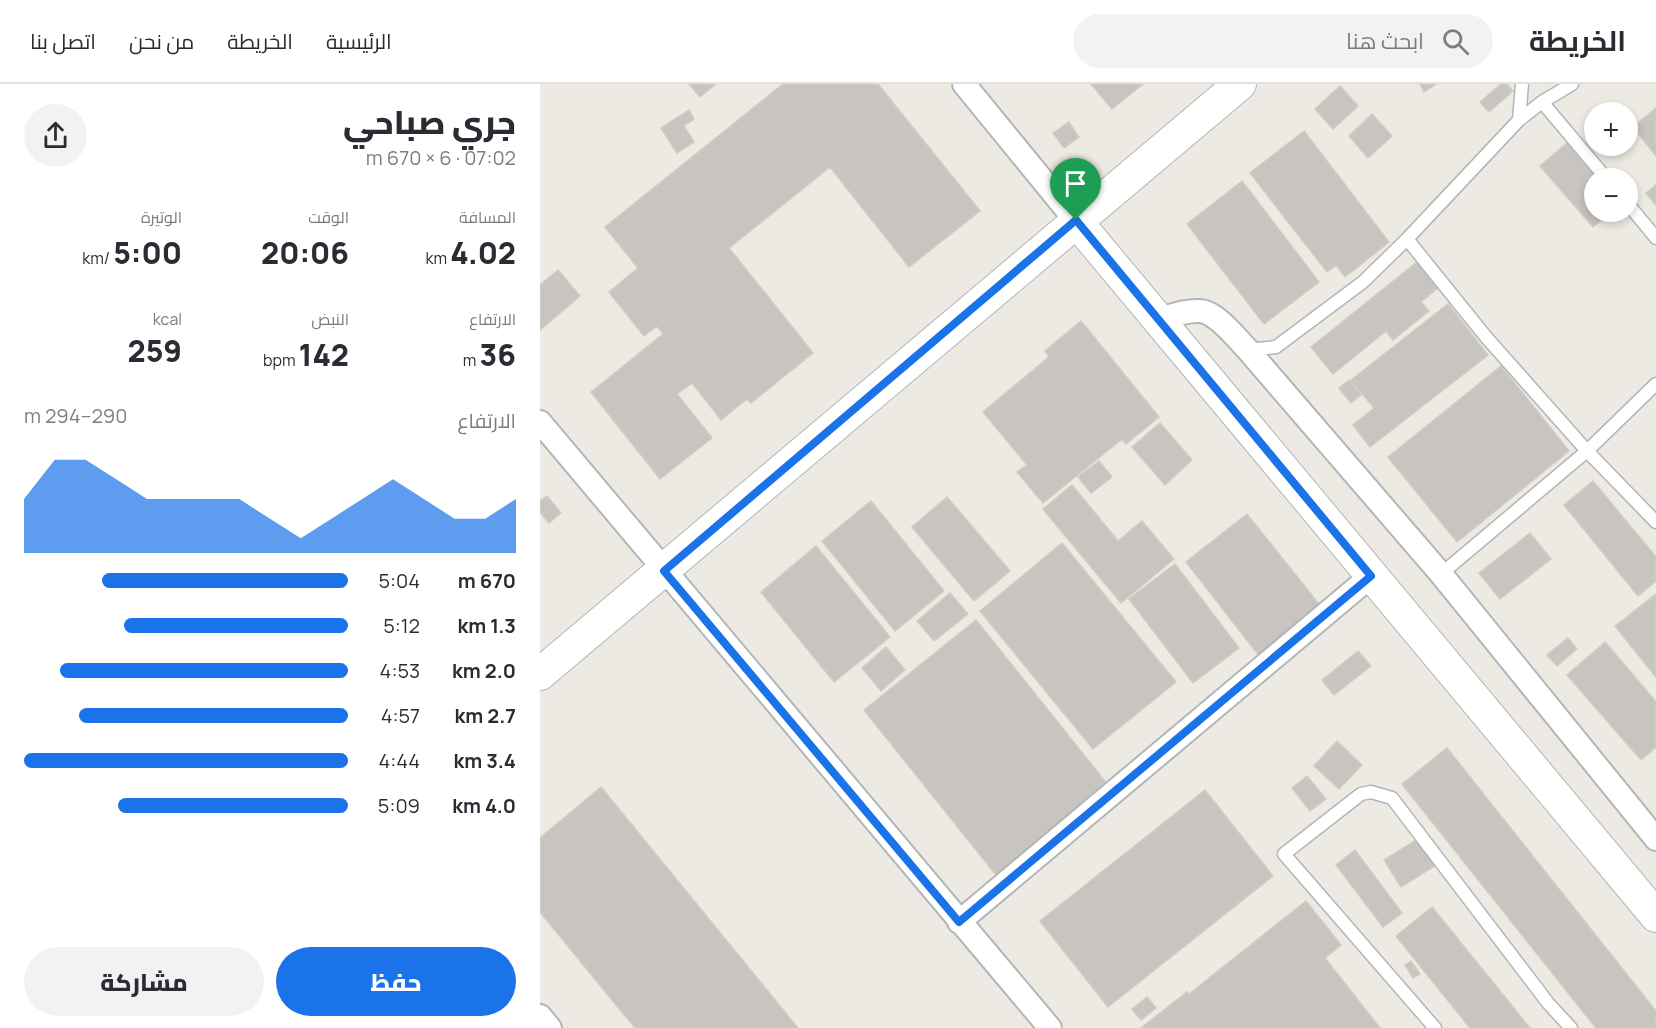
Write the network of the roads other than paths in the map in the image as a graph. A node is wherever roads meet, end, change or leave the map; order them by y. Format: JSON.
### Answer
{"nodes":[{"id":1,"x":964,"y":84,"type":"edge"},
{"id":2,"x":1240,"y":84,"type":"edge"},
{"id":3,"x":1522,"y":84,"type":"edge"},
{"id":4,"x":1572,"y":84,"type":"edge"},
{"id":5,"x":1542,"y":102,"type":"junction"},
{"id":6,"x":1520,"y":120,"type":"junction"},
{"id":7,"x":1598,"y":168,"type":"edge"},
{"id":8,"x":1638,"y":216,"type":"edge"},
{"id":9,"x":1076,"y":220,"type":"junction"},
{"id":10,"x":1656,"y":238,"type":"edge"},
{"id":11,"x":1407,"y":239,"type":"junction"},
{"id":12,"x":1157,"y":320,"type":"junction"},
{"id":13,"x":1248,"y":350,"type":"junction"},
{"id":14,"x":1656,"y":384,"type":"edge"},
{"id":15,"x":540,"y":422,"type":"edge"},
{"id":16,"x":1587,"y":452,"type":"junction"},
{"id":17,"x":1656,"y":522,"type":"edge"},
{"id":18,"x":664,"y":571,"type":"junction"},
{"id":19,"x":1441,"y":574,"type":"junction"},
{"id":20,"x":1371,"y":576,"type":"junction"},
{"id":21,"x":540,"y":674,"type":"edge"},
{"id":22,"x":1656,"y":839,"type":"edge"},
{"id":23,"x":1656,"y":916,"type":"edge"},
{"id":24,"x":959,"y":922,"type":"junction"},
{"id":25,"x":540,"y":1016,"type":"edge"},
{"id":26,"x":550,"y":1028,"type":"edge"},
{"id":27,"x":1050,"y":1028,"type":"edge"},
{"id":28,"x":1435,"y":1028,"type":"edge"},
{"id":29,"x":1571,"y":1028,"type":"edge"}],
"edges":[{"from":1,"to":9,"type":"street"},
{"from":2,"to":9,"type":"street"},
{"from":3,"to":6,"type":"lane"},
{"from":4,"to":5,"type":"lane"},
{"from":5,"to":6,"type":"lane"},
{"from":5,"to":7,"type":"lane"},
{"from":6,"to":11,"type":"lane"},
{"from":8,"to":10,"type":"lane"},
{"from":9,"to":12,"type":"street"},
{"from":9,"to":18,"type":"street"},
{"from":11,"to":13,"type":"lane"},
{"from":11,"to":16,"type":"lane"},
{"from":12,"to":13,"type":"street"},
{"from":12,"to":20,"type":"street"},
{"from":13,"to":19,"type":"street"},
{"from":14,"to":16,"type":"lane"},
{"from":15,"to":18,"type":"street"},
{"from":16,"to":17,"type":"lane"},
{"from":16,"to":19,"type":"lane"},
{"from":18,"to":21,"type":"street"},
{"from":18,"to":24,"type":"street"},
{"from":19,"to":22,"type":"street"},
{"from":20,"to":23,"type":"street"},
{"from":20,"to":24,"type":"street"},
{"from":24,"to":27,"type":"street"},
{"from":25,"to":26,"type":"street"},
{"from":28,"to":29,"type":"lane"}]}
